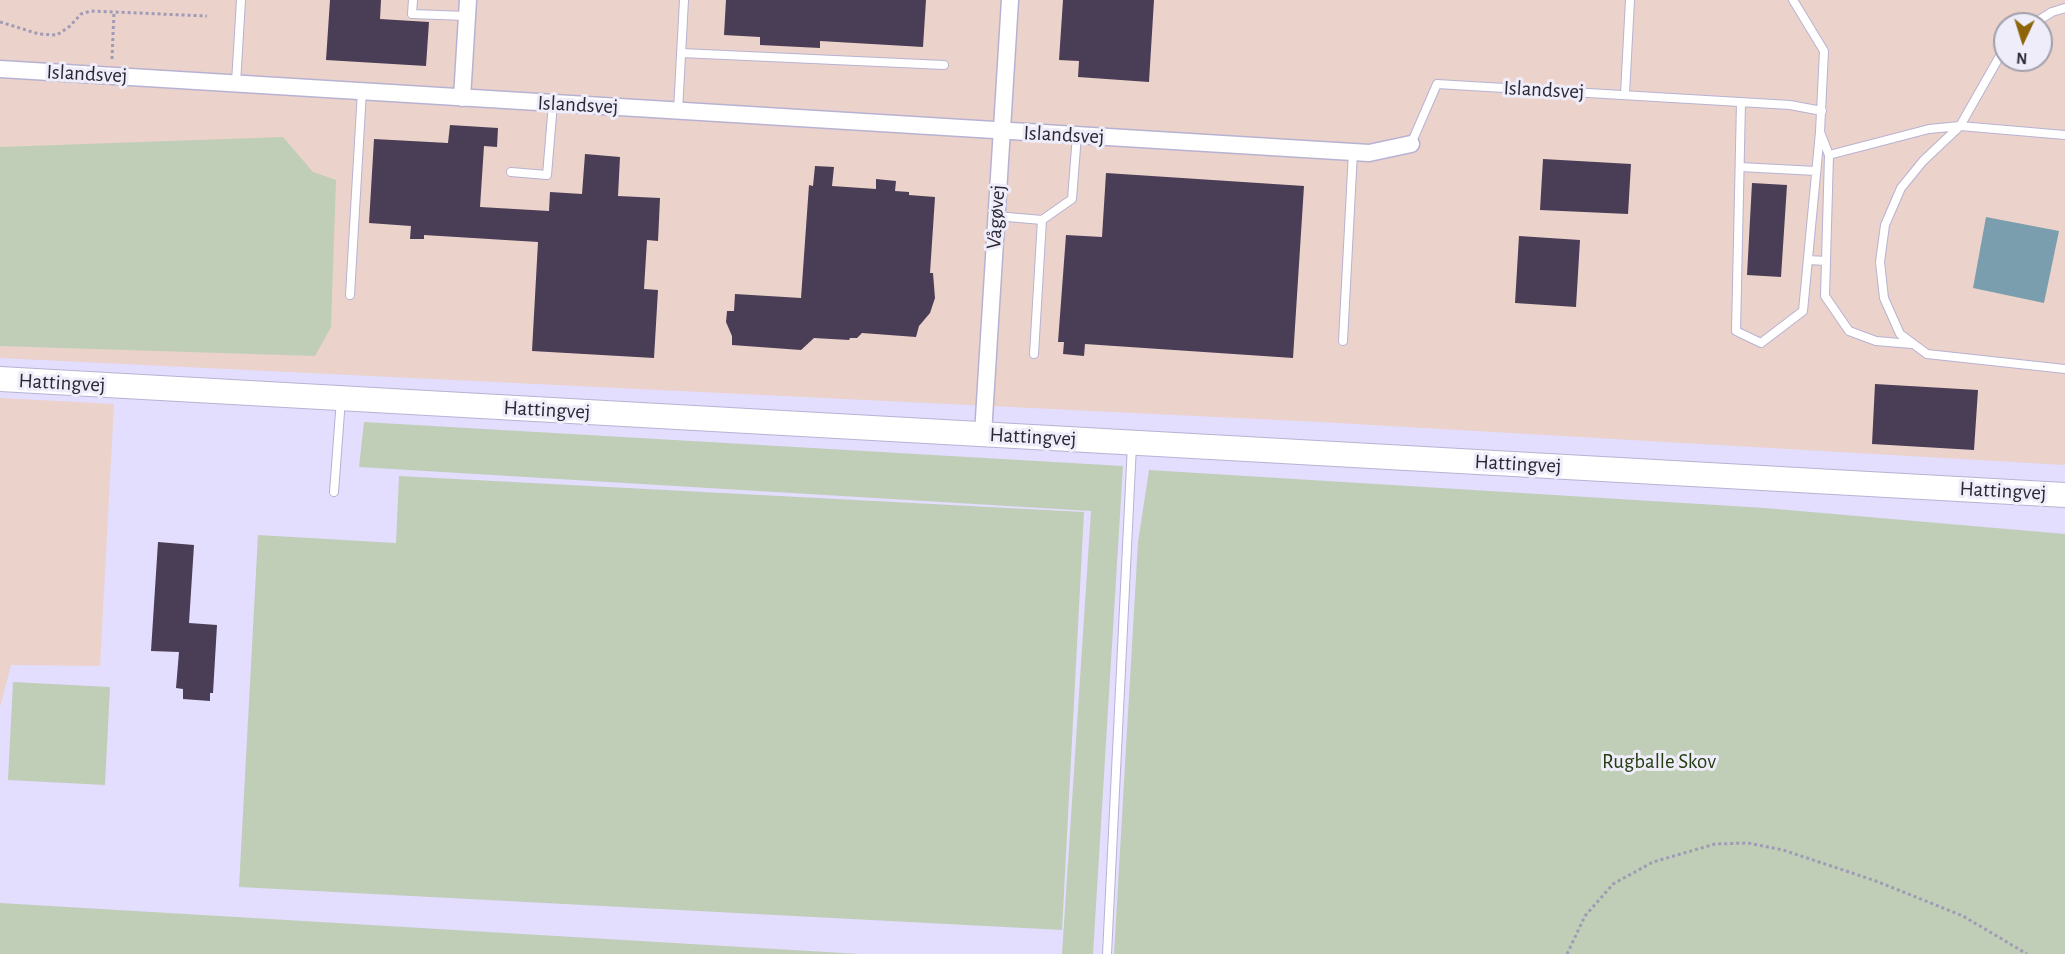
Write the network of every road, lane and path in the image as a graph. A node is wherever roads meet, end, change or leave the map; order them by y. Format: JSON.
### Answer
{"nodes":[{"id":1,"x":241,"y":0,"type":"edge"},
{"id":2,"x":413,"y":0,"type":"edge"},
{"id":3,"x":684,"y":0,"type":"edge"},
{"id":4,"x":1010,"y":0,"type":"edge"},
{"id":5,"x":1630,"y":0,"type":"edge"},
{"id":6,"x":1793,"y":0,"type":"edge"},
{"id":7,"x":467,"y":8,"type":"edge"},
{"id":8,"x":114,"y":12,"type":"junction"},
{"id":9,"x":207,"y":16,"type":"dead end"},
{"id":10,"x":0,"y":22,"type":"edge"},
{"id":11,"x":681,"y":53,"type":"junction"},
{"id":12,"x":944,"y":65,"type":"dead end"},
{"id":13,"x":0,"y":69,"type":"edge"},
{"id":14,"x":1993,"y":69,"type":"edge"},
{"id":15,"x":111,"y":76,"type":"junction"},
{"id":16,"x":236,"y":83,"type":"junction"},
{"id":17,"x":362,"y":91,"type":"junction"},
{"id":18,"x":1625,"y":94,"type":"junction"},
{"id":19,"x":462,"y":98,"type":"junction"},
{"id":20,"x":1741,"y":102,"type":"junction"},
{"id":21,"x":553,"y":103,"type":"junction"},
{"id":22,"x":678,"y":111,"type":"junction"},
{"id":23,"x":1822,"y":111,"type":"junction"},
{"id":24,"x":1960,"y":126,"type":"junction"},
{"id":25,"x":1002,"y":131,"type":"junction"},
{"id":26,"x":1820,"y":132,"type":"junction"},
{"id":27,"x":1077,"y":135,"type":"junction"},
{"id":28,"x":2065,"y":135,"type":"edge"},
{"id":29,"x":1411,"y":144,"type":"joint"},
{"id":30,"x":1353,"y":152,"type":"junction"},
{"id":31,"x":1829,"y":155,"type":"junction"},
{"id":32,"x":1740,"y":167,"type":"junction"},
{"id":33,"x":1816,"y":171,"type":"junction"},
{"id":34,"x":511,"y":172,"type":"dead end"},
{"id":35,"x":996,"y":216,"type":"junction"},
{"id":36,"x":1042,"y":220,"type":"junction"},
{"id":37,"x":1808,"y":260,"type":"junction"},
{"id":38,"x":1826,"y":261,"type":"junction"},
{"id":39,"x":350,"y":295,"type":"dead end"},
{"id":40,"x":1343,"y":341,"type":"dead end"},
{"id":41,"x":1913,"y":344,"type":"junction"},
{"id":42,"x":1034,"y":354,"type":"dead end"},
{"id":43,"x":2065,"y":369,"type":"edge"},
{"id":44,"x":0,"y":379,"type":"edge"},
{"id":45,"x":341,"y":398,"type":"junction"},
{"id":46,"x":983,"y":434,"type":"junction"},
{"id":47,"x":1133,"y":442,"type":"junction"},
{"id":48,"x":334,"y":492,"type":"dead end"},
{"id":49,"x":2065,"y":495,"type":"edge"},
{"id":50,"x":1107,"y":954,"type":"edge"},
{"id":51,"x":1567,"y":954,"type":"edge"},
{"id":52,"x":2027,"y":954,"type":"edge"}],
"edges":[{"from":1,"to":16,"type":"lane"},
{"from":2,"to":7,"type":"lane"},
{"from":3,"to":11,"type":"lane"},
{"from":4,"to":25,"type":"street","name":"Vågøvej"},
{"from":5,"to":18,"type":"lane"},
{"from":6,"to":23,"type":"lane"},
{"from":7,"to":19,"type":"street"},
{"from":8,"to":9,"type":"path"},
{"from":8,"to":10,"type":"path"},
{"from":8,"to":15,"type":"path"},
{"from":11,"to":12,"type":"lane"},
{"from":11,"to":22,"type":"lane"},
{"from":13,"to":15,"type":"street","name":"Islandsvej"},
{"from":14,"to":24,"type":"lane"},
{"from":15,"to":16,"type":"street","name":"Islandsvej"},
{"from":16,"to":17,"type":"street","name":"Islandsvej"},
{"from":17,"to":19,"type":"street","name":"Islandsvej"},
{"from":17,"to":39,"type":"lane"},
{"from":18,"to":20,"type":"lane","name":"Islandsvej"},
{"from":18,"to":29,"type":"lane","name":"Islandsvej"},
{"from":19,"to":21,"type":"street","name":"Islandsvej"},
{"from":20,"to":23,"type":"lane","name":"Islandsvej"},
{"from":20,"to":32,"type":"lane"},
{"from":21,"to":22,"type":"street","name":"Islandsvej"},
{"from":21,"to":34,"type":"lane"},
{"from":22,"to":25,"type":"street","name":"Islandsvej"},
{"from":23,"to":26,"type":"lane"},
{"from":24,"to":28,"type":"lane"},
{"from":24,"to":31,"type":"lane"},
{"from":24,"to":41,"type":"lane"},
{"from":25,"to":27,"type":"street","name":"Islandsvej"},
{"from":25,"to":35,"type":"street","name":"Vågøvej"},
{"from":26,"to":31,"type":"lane"},
{"from":26,"to":33,"type":"lane"},
{"from":27,"to":30,"type":"street","name":"Islandsvej"},
{"from":27,"to":36,"type":"lane"},
{"from":29,"to":30,"type":"street","name":"Islandsvej"},
{"from":30,"to":40,"type":"lane"},
{"from":31,"to":38,"type":"lane"},
{"from":32,"to":33,"type":"lane"},
{"from":32,"to":37,"type":"lane"},
{"from":33,"to":37,"type":"lane"},
{"from":35,"to":36,"type":"lane"},
{"from":35,"to":46,"type":"street","name":"Vågøvej"},
{"from":36,"to":42,"type":"lane"},
{"from":37,"to":38,"type":"lane"},
{"from":38,"to":41,"type":"lane"},
{"from":41,"to":43,"type":"lane"},
{"from":44,"to":45,"type":"street","name":"Hattingvej"},
{"from":45,"to":46,"type":"street","name":"Hattingvej"},
{"from":45,"to":48,"type":"lane"},
{"from":46,"to":47,"type":"street","name":"Hattingvej"},
{"from":47,"to":49,"type":"street","name":"Hattingvej"},
{"from":47,"to":50,"type":"lane"},
{"from":51,"to":52,"type":"path"}]}
